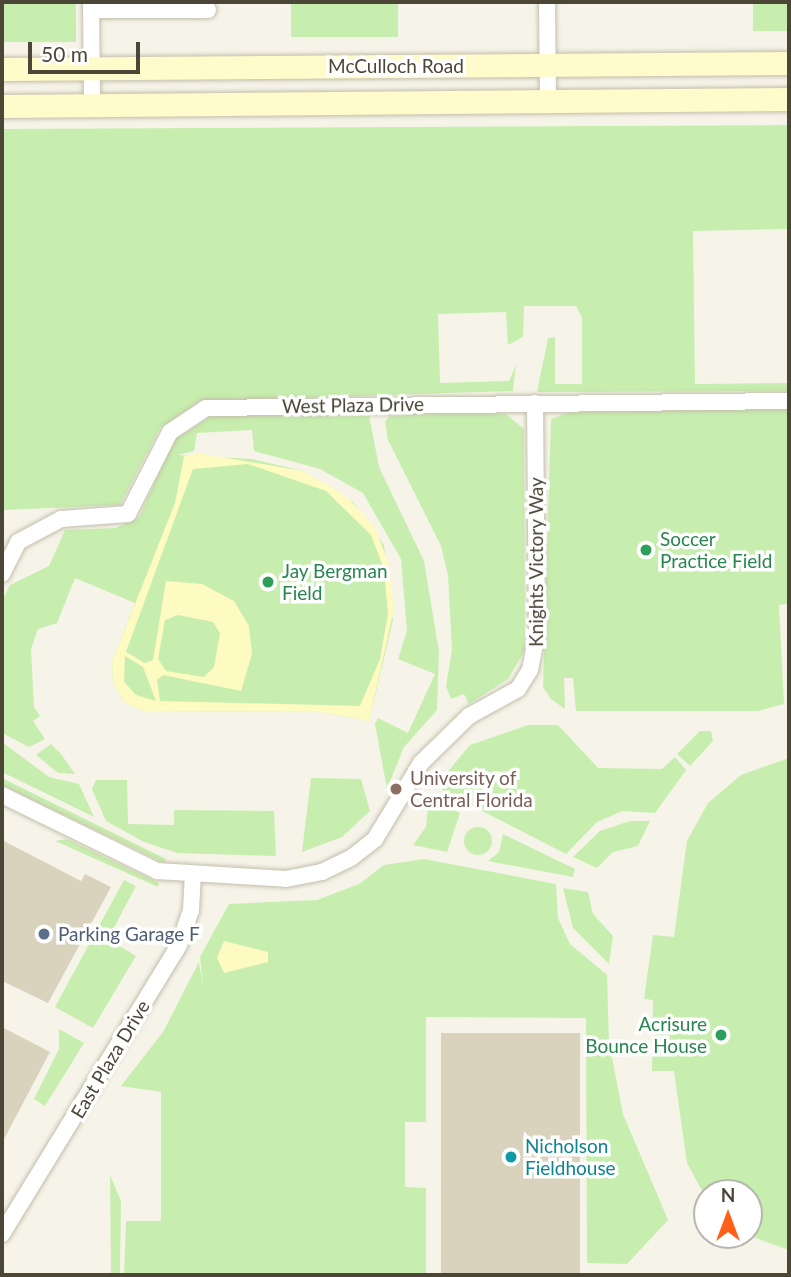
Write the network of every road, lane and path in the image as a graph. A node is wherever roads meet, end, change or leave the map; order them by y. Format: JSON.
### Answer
{"nodes":[{"id":1,"x":547,"y":2,"type":"edge"},
{"id":2,"x":91,"y":6,"type":"edge"},
{"id":3,"x":208,"y":10,"type":"dead end"},
{"id":4,"x":789,"y":63,"type":"edge"},
{"id":5,"x":548,"y":65,"type":"junction"},
{"id":6,"x":2,"y":69,"type":"edge"},
{"id":7,"x":91,"y":69,"type":"junction"},
{"id":8,"x":789,"y":99,"type":"edge"},
{"id":9,"x":548,"y":101,"type":"junction"},
{"id":10,"x":92,"y":105,"type":"junction"},
{"id":11,"x":2,"y":106,"type":"edge"},
{"id":12,"x":789,"y":401,"type":"edge"},
{"id":13,"x":535,"y":403,"type":"junction"},
{"id":14,"x":2,"y":574,"type":"edge"},
{"id":15,"x":2,"y":795,"type":"edge"},
{"id":16,"x":193,"y":875,"type":"junction"},
{"id":17,"x":2,"y":1234,"type":"edge"}],
"edges":[{"from":1,"to":5,"type":"street"},
{"from":2,"to":3,"type":"street"},
{"from":2,"to":7,"type":"street"},
{"from":4,"to":5,"type":"main road","name":"McCulloch Road"},
{"from":5,"to":7,"type":"main road","name":"McCulloch Road"},
{"from":5,"to":9,"type":"street"},
{"from":6,"to":7,"type":"main road","name":"McCulloch Road"},
{"from":7,"to":10,"type":"street"},
{"from":8,"to":9,"type":"main road","name":"McCulloch Road"},
{"from":9,"to":10,"type":"main road","name":"McCulloch Road"},
{"from":10,"to":11,"type":"main road","name":"McCulloch Road"},
{"from":12,"to":13,"type":"street","name":"West Plaza Drive"},
{"from":13,"to":14,"type":"street","name":"West Plaza Drive"},
{"from":13,"to":16,"type":"street","name":"Knights Victory Way"},
{"from":15,"to":16,"type":"street","name":"Knights Victory Way"},
{"from":16,"to":17,"type":"street","name":"East Plaza Drive"}]}
